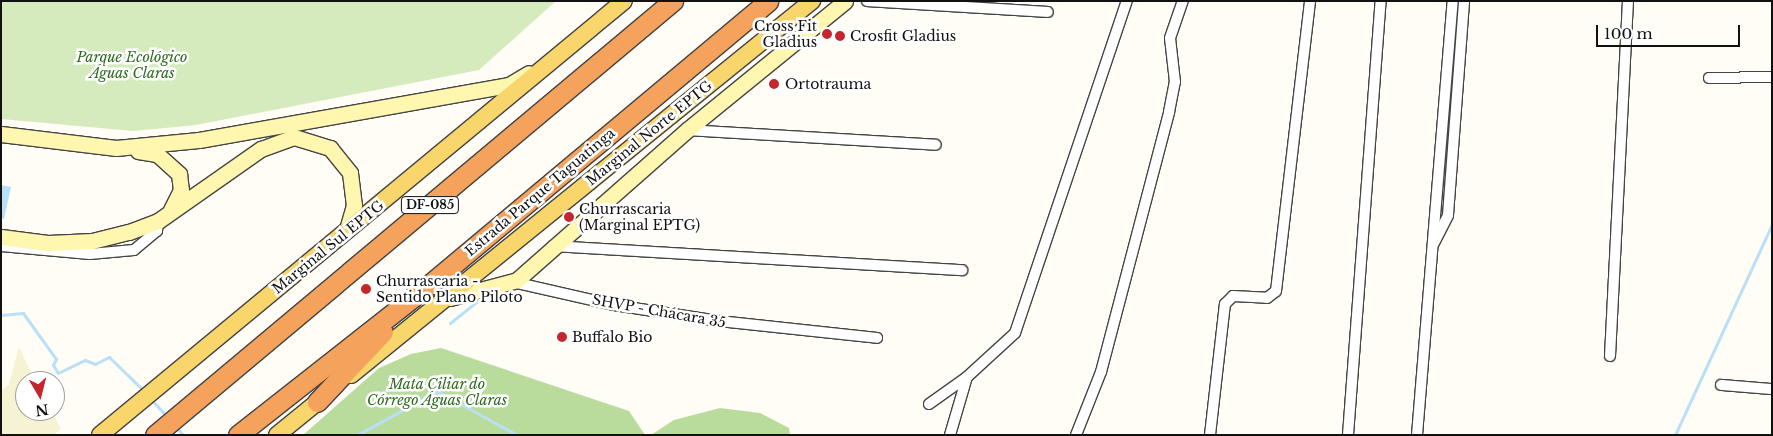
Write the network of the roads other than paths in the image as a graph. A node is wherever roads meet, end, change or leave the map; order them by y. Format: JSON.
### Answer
{"nodes":[{"id":1,"x":624,"y":1,"type":"edge"},
{"id":2,"x":672,"y":1,"type":"edge"},
{"id":3,"x":768,"y":1,"type":"edge"},
{"id":4,"x":812,"y":1,"type":"edge"},
{"id":5,"x":845,"y":1,"type":"edge"},
{"id":6,"x":868,"y":1,"type":"edge"},
{"id":7,"x":1127,"y":1,"type":"edge"},
{"id":8,"x":1183,"y":1,"type":"edge"},
{"id":9,"x":1310,"y":1,"type":"edge"},
{"id":10,"x":1382,"y":1,"type":"edge"},
{"id":11,"x":1453,"y":1,"type":"edge"},
{"id":12,"x":1464,"y":1,"type":"edge"},
{"id":13,"x":1628,"y":1,"type":"edge"},
{"id":14,"x":1048,"y":12,"type":"dead end"},
{"id":15,"x":549,"y":61,"type":"junction"},
{"id":16,"x":1772,"y":76,"type":"edge"},
{"id":17,"x":1709,"y":78,"type":"dead end"},
{"id":18,"x":687,"y":130,"type":"junction"},
{"id":19,"x":1,"y":134,"type":"edge"},
{"id":20,"x":936,"y":146,"type":"dead end"},
{"id":21,"x":116,"y":148,"type":"junction"},
{"id":22,"x":158,"y":221,"type":"junction"},
{"id":23,"x":347,"y":229,"type":"junction"},
{"id":24,"x":1,"y":237,"type":"edge"},
{"id":25,"x":1434,"y":243,"type":"junction"},
{"id":26,"x":1,"y":246,"type":"edge"},
{"id":27,"x":552,"y":246,"type":"junction"},
{"id":28,"x":962,"y":270,"type":"dead end"},
{"id":29,"x":512,"y":282,"type":"junction"},
{"id":30,"x":430,"y":284,"type":"junction"},
{"id":31,"x":446,"y":299,"type":"junction"},
{"id":32,"x":877,"y":338,"type":"dead end"},
{"id":33,"x":1610,"y":356,"type":"dead end"},
{"id":34,"x":967,"y":376,"type":"junction"},
{"id":35,"x":1721,"y":385,"type":"dead end"},
{"id":36,"x":1772,"y":389,"type":"edge"},
{"id":37,"x":317,"y":402,"type":"junction"},
{"id":38,"x":929,"y":404,"type":"dead end"},
{"id":39,"x":100,"y":435,"type":"edge"},
{"id":40,"x":155,"y":435,"type":"edge"},
{"id":41,"x":238,"y":435,"type":"edge"},
{"id":42,"x":277,"y":435,"type":"edge"},
{"id":43,"x":950,"y":435,"type":"edge"},
{"id":44,"x":1076,"y":435,"type":"edge"},
{"id":45,"x":1210,"y":435,"type":"edge"},
{"id":46,"x":1348,"y":435,"type":"edge"},
{"id":47,"x":1417,"y":435,"type":"edge"}],
"edges":[{"from":1,"to":15,"type":"main road","name":"Marginal Sul EPTG"},
{"from":2,"to":40,"type":"highway","number":"DF-085"},
{"from":3,"to":30,"type":"highway","name":"Estrada Parque Taguatinga"},
{"from":4,"to":31,"type":"main road","name":"Marginal Norte EPTG"},
{"from":5,"to":18,"type":"street"},
{"from":6,"to":14,"type":"street"},
{"from":7,"to":34,"type":"street"},
{"from":8,"to":44,"type":"street"},
{"from":9,"to":45,"type":"street"},
{"from":10,"to":46,"type":"street"},
{"from":11,"to":25,"type":"street"},
{"from":12,"to":25,"type":"street"},
{"from":13,"to":33,"type":"street"},
{"from":15,"to":21,"type":"street"},
{"from":15,"to":23,"type":"main road","name":"Marginal Sul EPTG"},
{"from":16,"to":17,"type":"street"},
{"from":18,"to":20,"type":"street"},
{"from":18,"to":27,"type":"street"},
{"from":19,"to":21,"type":"street"},
{"from":21,"to":22,"type":"street"},
{"from":22,"to":23,"type":"street"},
{"from":22,"to":24,"type":"street"},
{"from":22,"to":26,"type":"street"},
{"from":23,"to":39,"type":"main road","name":"Marginal Sul EPTG"},
{"from":25,"to":47,"type":"street"},
{"from":27,"to":28,"type":"street"},
{"from":27,"to":29,"type":"street"},
{"from":29,"to":31,"type":"street","name":"SHVP - Chácara 35"},
{"from":29,"to":32,"type":"street","name":"SHVP - Chácara 35"},
{"from":30,"to":37,"type":"highway"},
{"from":30,"to":41,"type":"highway","name":"Estrada Parque Taguatinga"},
{"from":31,"to":37,"type":"main road","name":"Marginal Norte EPTG"},
{"from":34,"to":38,"type":"street"},
{"from":34,"to":43,"type":"street"},
{"from":35,"to":36,"type":"street"},
{"from":37,"to":42,"type":"main road","name":"Marginal Norte EPTG"}]}
